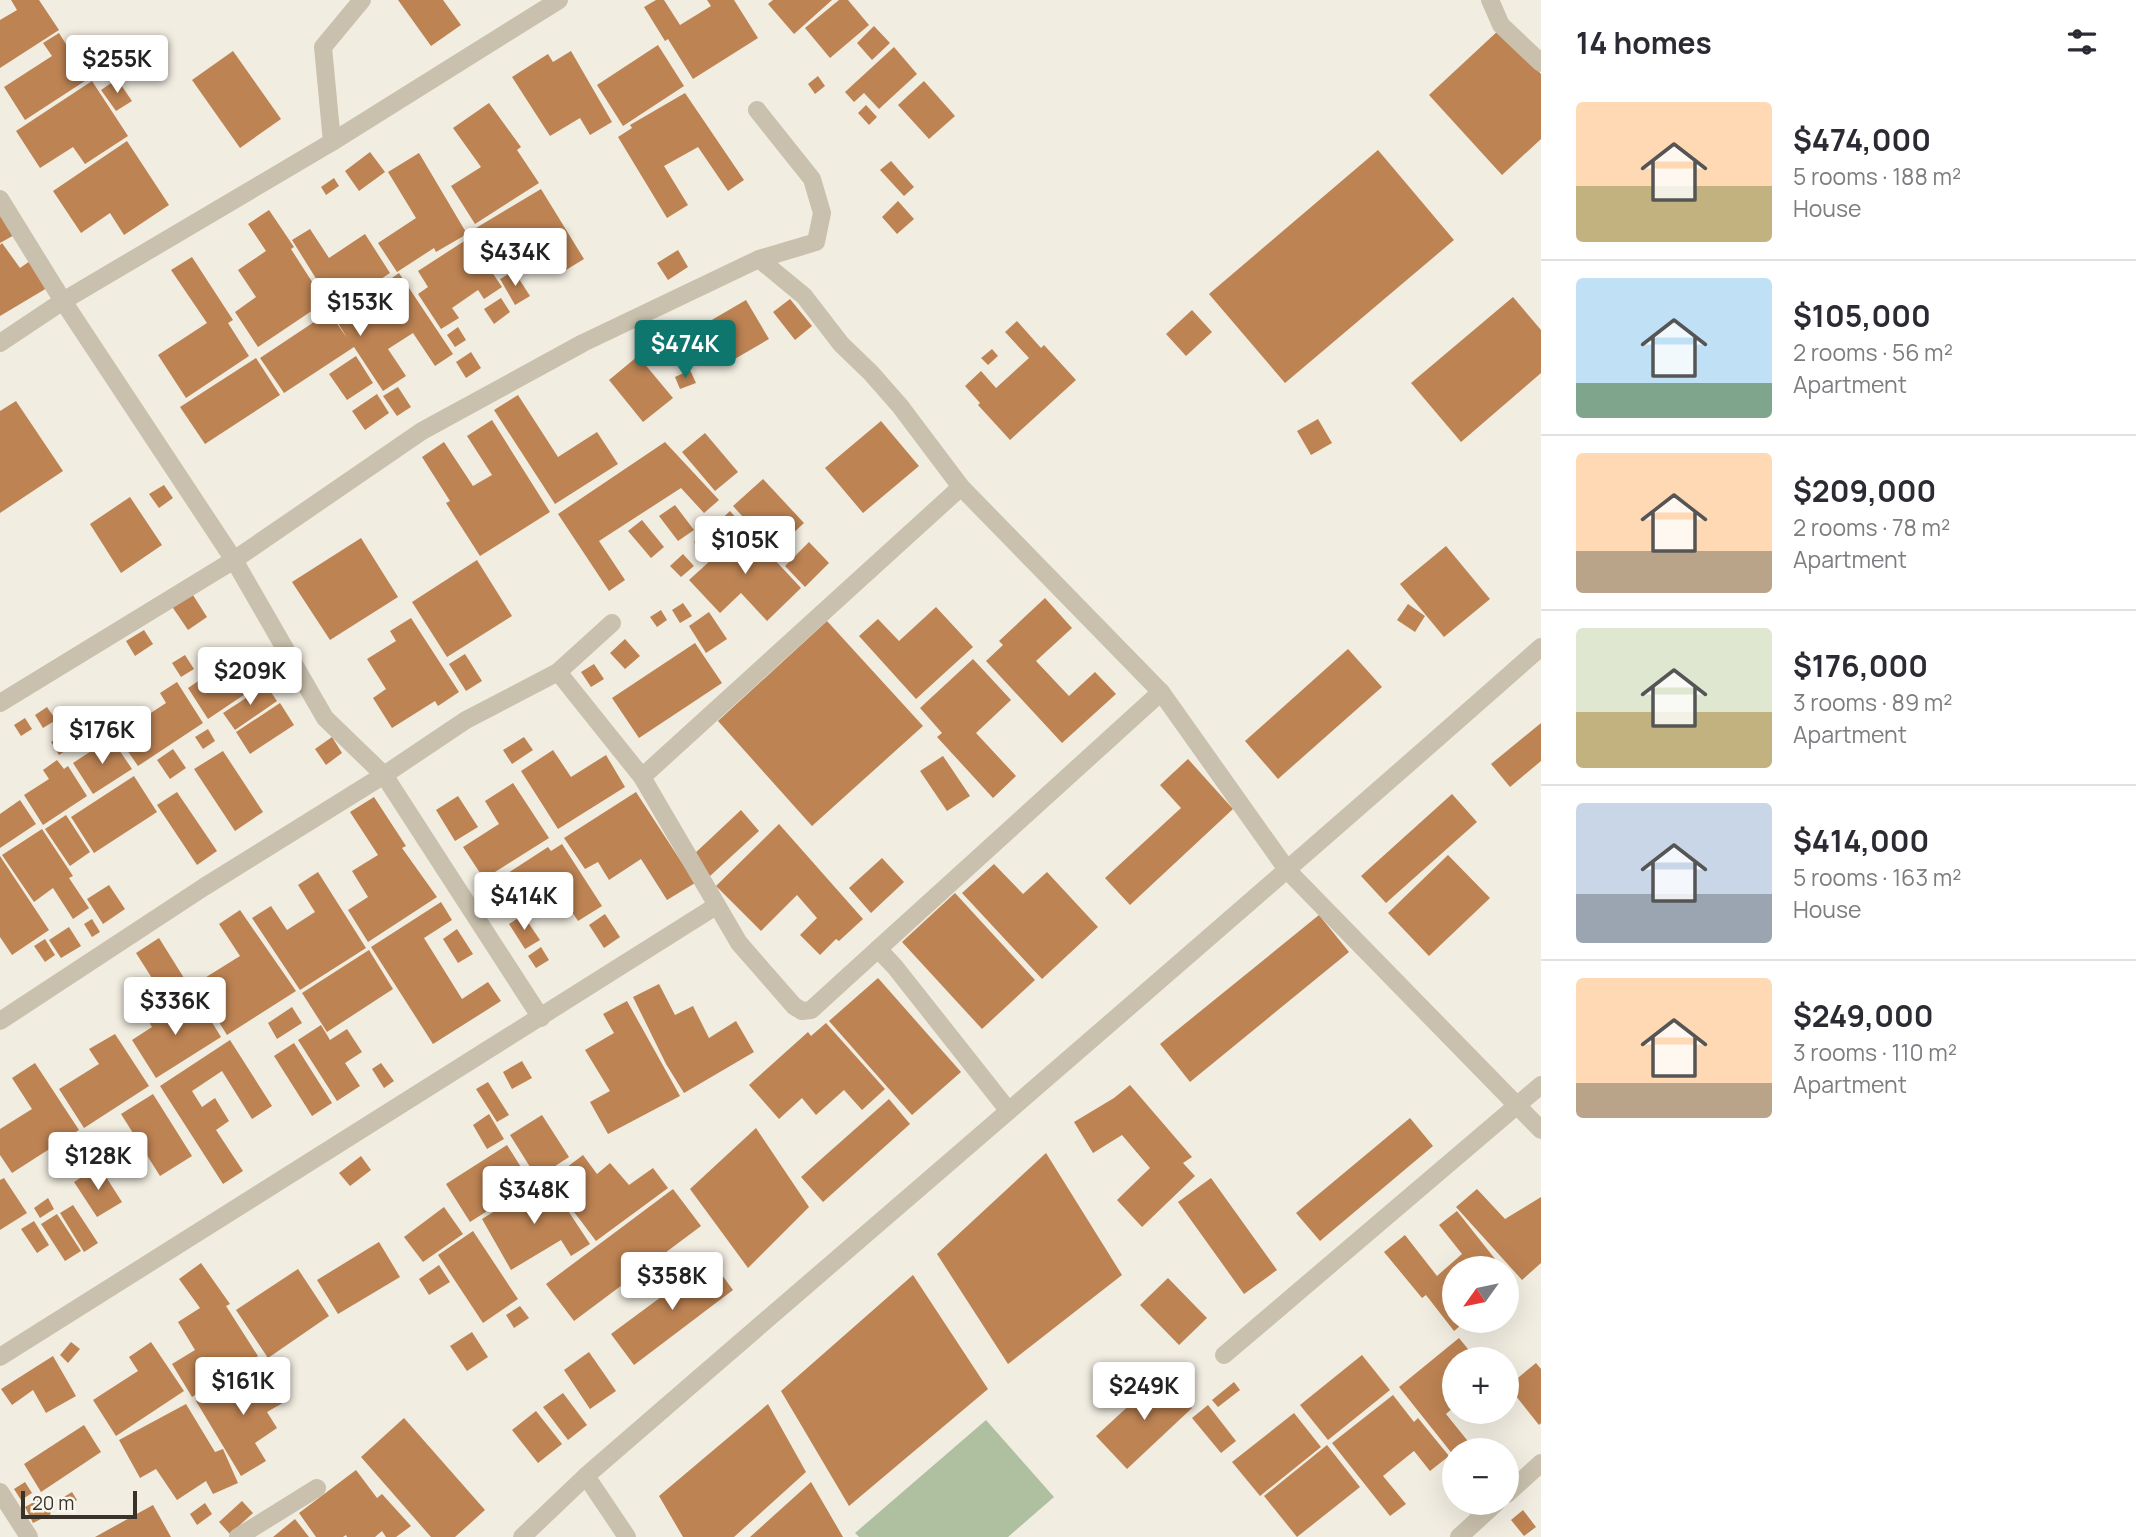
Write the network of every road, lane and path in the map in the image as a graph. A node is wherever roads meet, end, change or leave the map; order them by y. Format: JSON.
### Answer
{"nodes":[{"id":1,"x":362,"y":0,"type":"edge"},
{"id":2,"x":559,"y":0,"type":"edge"},
{"id":3,"x":1490,"y":0,"type":"edge"},
{"id":4,"x":1541,"y":63,"type":"edge"},
{"id":5,"x":757,"y":110,"type":"dead end"},
{"id":6,"x":332,"y":142,"type":"junction"},
{"id":7,"x":0,"y":199,"type":"edge"},
{"id":8,"x":758,"y":259,"type":"junction"},
{"id":9,"x":63,"y":301,"type":"junction"},
{"id":10,"x":0,"y":343,"type":"edge"},
{"id":11,"x":961,"y":487,"type":"junction"},
{"id":12,"x":234,"y":560,"type":"junction"},
{"id":13,"x":612,"y":623,"type":"dead end"},
{"id":14,"x":1541,"y":647,"type":"edge"},
{"id":15,"x":558,"y":672,"type":"junction"},
{"id":16,"x":1161,"y":692,"type":"junction"},
{"id":17,"x":0,"y":703,"type":"edge"},
{"id":18,"x":384,"y":775,"type":"junction"},
{"id":19,"x":642,"y":777,"type":"junction"},
{"id":20,"x":1288,"y":872,"type":"junction"},
{"id":21,"x":716,"y":906,"type":"junction"},
{"id":22,"x":878,"y":949,"type":"junction"},
{"id":23,"x":541,"y":1018,"type":"junction"},
{"id":24,"x":0,"y":1021,"type":"edge"},
{"id":25,"x":1541,"y":1085,"type":"edge"},
{"id":26,"x":1519,"y":1106,"type":"junction"},
{"id":27,"x":1008,"y":1110,"type":"junction"},
{"id":28,"x":1541,"y":1130,"type":"edge"},
{"id":29,"x":1224,"y":1355,"type":"dead end"},
{"id":30,"x":0,"y":1357,"type":"edge"},
{"id":31,"x":1541,"y":1463,"type":"edge"},
{"id":32,"x":586,"y":1476,"type":"junction"},
{"id":33,"x":1519,"y":1483,"type":"edge"},
{"id":34,"x":317,"y":1488,"type":"dead end"},
{"id":35,"x":0,"y":1492,"type":"edge"},
{"id":36,"x":1483,"y":1515,"type":"edge"},
{"id":37,"x":29,"y":1537,"type":"edge"},
{"id":38,"x":238,"y":1537,"type":"edge"},
{"id":39,"x":522,"y":1537,"type":"edge"},
{"id":40,"x":627,"y":1537,"type":"edge"},
{"id":41,"x":1459,"y":1537,"type":"edge"}],
"edges":[{"from":1,"to":6,"type":"street"},
{"from":2,"to":6,"type":"street"},
{"from":3,"to":4,"type":"street"},
{"from":5,"to":8,"type":"street"},
{"from":6,"to":9,"type":"street"},
{"from":7,"to":9,"type":"street"},
{"from":8,"to":11,"type":"street"},
{"from":8,"to":12,"type":"street"},
{"from":9,"to":10,"type":"street"},
{"from":9,"to":12,"type":"street"},
{"from":11,"to":16,"type":"street"},
{"from":11,"to":19,"type":"street"},
{"from":12,"to":17,"type":"street"},
{"from":12,"to":18,"type":"street"},
{"from":13,"to":15,"type":"street"},
{"from":14,"to":20,"type":"street"},
{"from":15,"to":18,"type":"street"},
{"from":15,"to":19,"type":"street"},
{"from":16,"to":20,"type":"street"},
{"from":16,"to":22,"type":"street"},
{"from":18,"to":23,"type":"street"},
{"from":18,"to":24,"type":"street"},
{"from":19,"to":21,"type":"street"},
{"from":20,"to":26,"type":"street"},
{"from":20,"to":27,"type":"street"},
{"from":21,"to":22,"type":"street"},
{"from":21,"to":23,"type":"street"},
{"from":22,"to":27,"type":"street"},
{"from":23,"to":30,"type":"street"},
{"from":25,"to":26,"type":"street"},
{"from":26,"to":28,"type":"street"},
{"from":26,"to":29,"type":"street"},
{"from":27,"to":32,"type":"street"},
{"from":31,"to":33,"type":"street"},
{"from":32,"to":39,"type":"street"},
{"from":32,"to":40,"type":"street"},
{"from":34,"to":38,"type":"street"},
{"from":35,"to":37,"type":"street"},
{"from":36,"to":41,"type":"street"}]}
